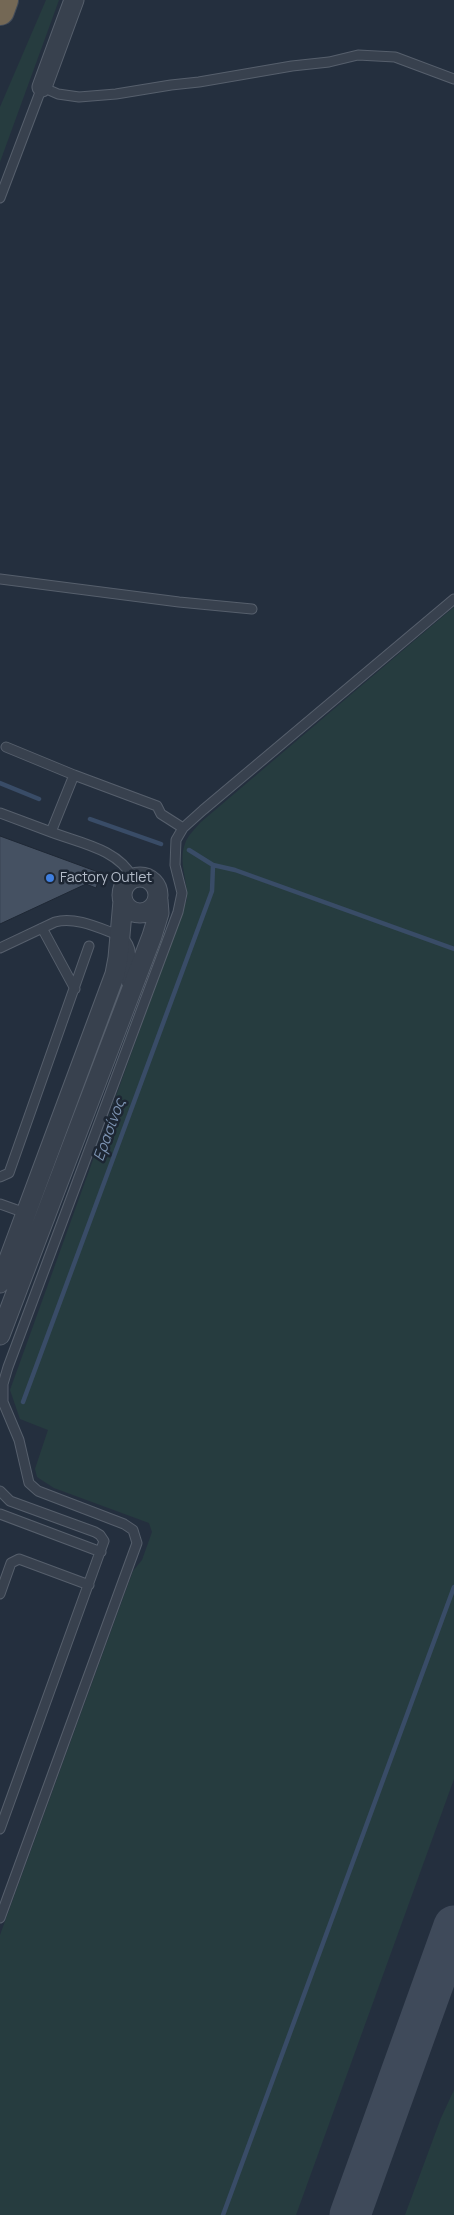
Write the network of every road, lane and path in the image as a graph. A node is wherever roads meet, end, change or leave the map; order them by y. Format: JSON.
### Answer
{"nodes":[{"id":1,"x":4,"y":0,"type":"edge"},
{"id":2,"x":74,"y":0,"type":"edge"},
{"id":3,"x":0,"y":11,"type":"edge"},
{"id":4,"x":454,"y":79,"type":"edge"},
{"id":5,"x":42,"y":87,"type":"junction"},
{"id":6,"x":0,"y":198,"type":"edge"},
{"id":7,"x":0,"y":579,"type":"edge"},
{"id":8,"x":454,"y":599,"type":"edge"},
{"id":9,"x":252,"y":608,"type":"dead end"},
{"id":10,"x":6,"y":747,"type":"dead end"},
{"id":11,"x":74,"y":775,"type":"junction"},
{"id":12,"x":0,"y":813,"type":"edge"},
{"id":13,"x":183,"y":828,"type":"junction"},
{"id":14,"x":51,"y":832,"type":"junction"},
{"id":15,"x":133,"y":878,"type":"junction"},
{"id":16,"x":158,"y":900,"type":"junction"},
{"id":17,"x":123,"y":901,"type":"junction"},
{"id":18,"x":42,"y":928,"type":"junction"},
{"id":19,"x":121,"y":936,"type":"junction"},
{"id":20,"x":89,"y":946,"type":"dead end"},
{"id":21,"x":0,"y":948,"type":"edge"},
{"id":22,"x":75,"y":989,"type":"junction"},
{"id":23,"x":126,"y":1002,"type":"junction"},
{"id":24,"x":0,"y":1177,"type":"edge"},
{"id":25,"x":0,"y":1204,"type":"edge"},
{"id":26,"x":26,"y":1213,"type":"junction"},
{"id":27,"x":45,"y":1218,"type":"junction"},
{"id":28,"x":0,"y":1283,"type":"edge"},
{"id":29,"x":0,"y":1336,"type":"edge"},
{"id":30,"x":0,"y":1491,"type":"edge"},
{"id":31,"x":0,"y":1514,"type":"edge"},
{"id":32,"x":101,"y":1552,"type":"junction"},
{"id":33,"x":89,"y":1585,"type":"junction"},
{"id":34,"x":0,"y":1594,"type":"edge"},
{"id":35,"x":0,"y":1829,"type":"edge"},
{"id":36,"x":0,"y":1918,"type":"edge"}],
"edges":[{"from":1,"to":3,"type":"highway"},
{"from":2,"to":5,"type":"street"},
{"from":4,"to":5,"type":"lane"},
{"from":5,"to":6,"type":"lane"},
{"from":7,"to":9,"type":"lane"},
{"from":8,"to":13,"type":"lane"},
{"from":10,"to":11,"type":"lane"},
{"from":11,"to":13,"type":"lane"},
{"from":11,"to":14,"type":"lane"},
{"from":12,"to":14,"type":"lane"},
{"from":13,"to":36,"type":"lane"},
{"from":14,"to":15,"type":"lane"},
{"from":15,"to":16,"type":"street"},
{"from":15,"to":17,"type":"street"},
{"from":16,"to":17,"type":"street"},
{"from":16,"to":23,"type":"street"},
{"from":17,"to":19,"type":"street"},
{"from":18,"to":19,"type":"lane"},
{"from":18,"to":21,"type":"lane"},
{"from":18,"to":22,"type":"lane"},
{"from":19,"to":23,"type":"lane"},
{"from":19,"to":26,"type":"street"},
{"from":20,"to":22,"type":"lane"},
{"from":22,"to":24,"type":"lane"},
{"from":23,"to":27,"type":"street"},
{"from":25,"to":26,"type":"lane"},
{"from":26,"to":27,"type":"lane"},
{"from":26,"to":28,"type":"street"},
{"from":27,"to":29,"type":"street"},
{"from":30,"to":32,"type":"lane"},
{"from":31,"to":32,"type":"lane"},
{"from":32,"to":33,"type":"lane"},
{"from":33,"to":34,"type":"lane"},
{"from":33,"to":35,"type":"lane"}]}
